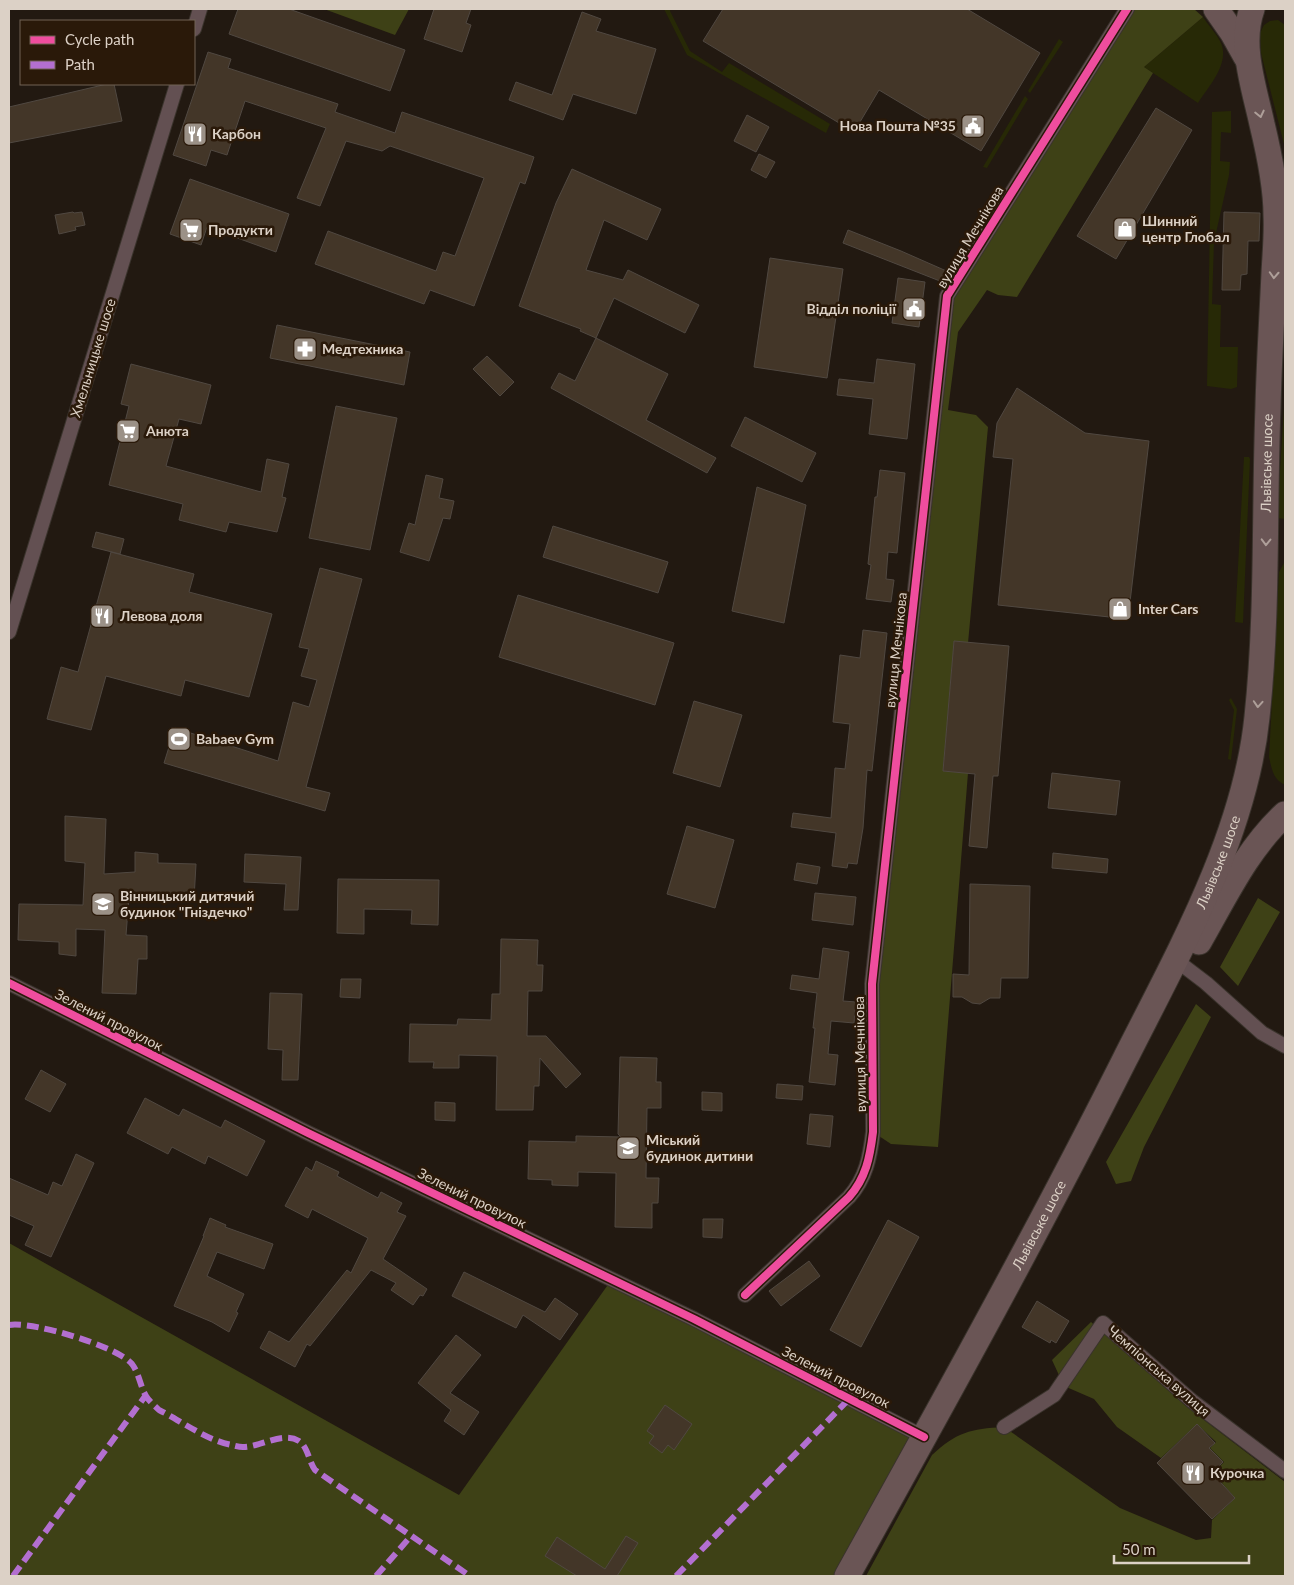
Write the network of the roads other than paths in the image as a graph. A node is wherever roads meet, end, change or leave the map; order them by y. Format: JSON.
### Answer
{"nodes":[{"id":1,"x":200,"y":9,"type":"edge"},
{"id":2,"x":1127,"y":9,"type":"edge"},
{"id":3,"x":1216,"y":9,"type":"edge"},
{"id":4,"x":1252,"y":9,"type":"edge"},
{"id":5,"x":195,"y":26,"type":"edge"},
{"id":6,"x":1251,"y":66,"type":"junction"},
{"id":7,"x":177,"y":85,"type":"edge"},
{"id":8,"x":9,"y":632,"type":"edge"},
{"id":9,"x":1285,"y":814,"type":"edge"},
{"id":10,"x":1185,"y":967,"type":"junction"},
{"id":11,"x":9,"y":983,"type":"edge"},
{"id":12,"x":1150,"y":1010,"type":"junction"},
{"id":13,"x":1285,"y":1046,"type":"edge"},
{"id":14,"x":745,"y":1295,"type":"dead end"},
{"id":15,"x":1004,"y":1427,"type":"dead end"},
{"id":16,"x":924,"y":1437,"type":"junction"},
{"id":17,"x":1285,"y":1471,"type":"edge"},
{"id":18,"x":847,"y":1576,"type":"edge"}],
"edges":[{"from":1,"to":5,"type":"street"},
{"from":2,"to":14,"type":"street","name":"вулиця Мечнікова"},
{"from":3,"to":6,"type":"highway"},
{"from":4,"to":6,"type":"highway","name":"Львівське шосе"},
{"from":6,"to":12,"type":"highway","name":"Львівське шосе","one_way":true},
{"from":7,"to":8,"type":"street","name":"Хмельницьке шосе"},
{"from":9,"to":10,"type":"highway"},
{"from":10,"to":12,"type":"highway"},
{"from":10,"to":13,"type":"street"},
{"from":11,"to":16,"type":"street","name":"Зелений провулок"},
{"from":12,"to":16,"type":"highway","name":"Львівське шосе"},
{"from":15,"to":17,"type":"street","name":"Чемпіонська вулиця"},
{"from":16,"to":18,"type":"highway","name":"Львівське шосе"}]}
